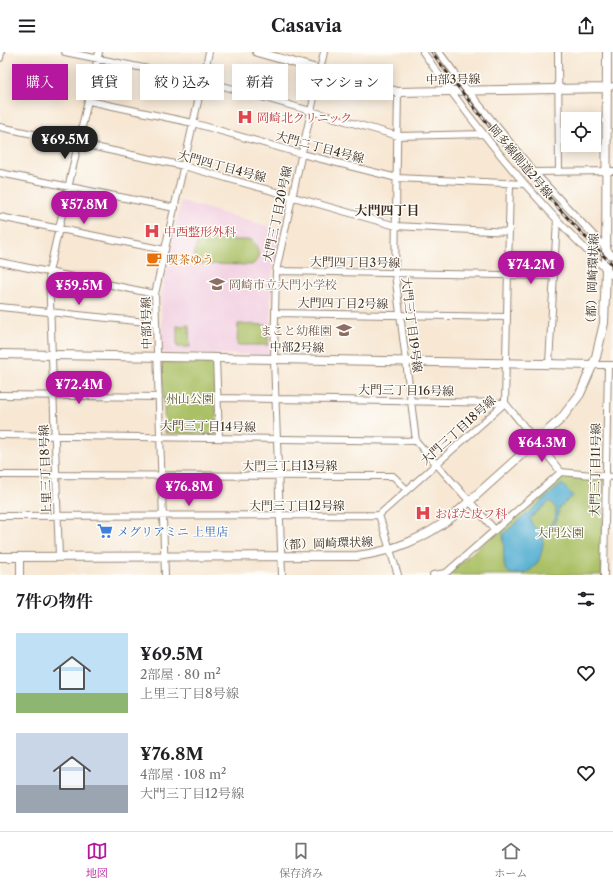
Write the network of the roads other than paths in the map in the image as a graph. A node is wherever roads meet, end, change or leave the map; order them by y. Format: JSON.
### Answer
{"nodes":[{"id":1,"x":1,"y":52,"type":"edge"},
{"id":2,"x":65,"y":52,"type":"edge"},
{"id":3,"x":209,"y":52,"type":"edge"},
{"id":4,"x":257,"y":52,"type":"edge"},
{"id":5,"x":324,"y":52,"type":"edge"},
{"id":6,"x":423,"y":52,"type":"edge"},
{"id":7,"x":440,"y":52,"type":"edge"},
{"id":8,"x":558,"y":52,"type":"edge"},
{"id":9,"x":607,"y":52,"type":"edge"},
{"id":10,"x":98,"y":55,"type":"edge"},
{"id":11,"x":0,"y":58,"type":"edge"},
{"id":12,"x":206,"y":64,"type":"edge"},
{"id":13,"x":299,"y":64,"type":"edge"},
{"id":14,"x":321,"y":64,"type":"edge"},
{"id":15,"x":140,"y":65,"type":"edge"},
{"id":16,"x":224,"y":86,"type":"edge"},
{"id":17,"x":610,"y":87,"type":"edge"},
{"id":18,"x":558,"y":90,"type":"junction"},
{"id":19,"x":393,"y":91,"type":"edge"},
{"id":20,"x":468,"y":91,"type":"junction"},
{"id":21,"x":398,"y":92,"type":"junction"},
{"id":22,"x":450,"y":92,"type":"junction"},
{"id":23,"x":198,"y":100,"type":"edge"},
{"id":24,"x":314,"y":100,"type":"edge"},
{"id":25,"x":89,"y":101,"type":"junction"},
{"id":26,"x":311,"y":112,"type":"junction"},
{"id":27,"x":194,"y":123,"type":"junction"},
{"id":28,"x":0,"y":128,"type":"edge"},
{"id":29,"x":484,"y":134,"type":"junction"},
{"id":30,"x":398,"y":136,"type":"junction"},
{"id":31,"x":78,"y":143,"type":"junction"},
{"id":32,"x":302,"y":154,"type":"junction"},
{"id":33,"x":184,"y":166,"type":"junction"},
{"id":34,"x":610,"y":171,"type":"edge"},
{"id":35,"x":534,"y":172,"type":"junction"},
{"id":36,"x":559,"y":172,"type":"junction"},
{"id":37,"x":0,"y":173,"type":"edge"},
{"id":38,"x":397,"y":178,"type":"junction"},
{"id":39,"x":510,"y":183,"type":"junction"},
{"id":40,"x":525,"y":184,"type":"junction"},
{"id":41,"x":68,"y":187,"type":"junction"},
{"id":42,"x":293,"y":197,"type":"junction"},
{"id":43,"x":175,"y":208,"type":"junction"},
{"id":44,"x":0,"y":217,"type":"edge"},
{"id":45,"x":557,"y":219,"type":"junction"},
{"id":46,"x":396,"y":226,"type":"junction"},
{"id":47,"x":58,"y":229,"type":"junction"},
{"id":48,"x":509,"y":232,"type":"junction"},
{"id":49,"x":165,"y":250,"type":"junction"},
{"id":50,"x":605,"y":250,"type":"junction"},
{"id":51,"x":613,"y":256,"type":"edge"},
{"id":52,"x":0,"y":262,"type":"edge"},
{"id":53,"x":606,"y":270,"type":"junction"},
{"id":54,"x":49,"y":272,"type":"junction"},
{"id":55,"x":276,"y":272,"type":"junction"},
{"id":56,"x":395,"y":274,"type":"junction"},
{"id":57,"x":508,"y":276,"type":"junction"},
{"id":58,"x":554,"y":276,"type":"junction"},
{"id":59,"x":613,"y":276,"type":"edge"},
{"id":60,"x":155,"y":294,"type":"junction"},
{"id":61,"x":0,"y":307,"type":"edge"},
{"id":62,"x":50,"y":312,"type":"junction"},
{"id":63,"x":275,"y":313,"type":"junction"},
{"id":64,"x":400,"y":315,"type":"junction"},
{"id":65,"x":507,"y":317,"type":"junction"},
{"id":66,"x":156,"y":322,"type":"junction"},
{"id":67,"x":0,"y":354,"type":"edge"},
{"id":68,"x":52,"y":355,"type":"junction"},
{"id":69,"x":158,"y":357,"type":"junction"},
{"id":70,"x":216,"y":358,"type":"junction"},
{"id":71,"x":274,"y":359,"type":"junction"},
{"id":72,"x":406,"y":361,"type":"junction"},
{"id":73,"x":506,"y":363,"type":"junction"},
{"id":74,"x":549,"y":364,"type":"junction"},
{"id":75,"x":594,"y":365,"type":"junction"},
{"id":76,"x":610,"y":365,"type":"edge"},
{"id":77,"x":0,"y":395,"type":"edge"},
{"id":78,"x":54,"y":395,"type":"junction"},
{"id":79,"x":159,"y":397,"type":"junction"},
{"id":80,"x":218,"y":398,"type":"junction"},
{"id":81,"x":275,"y":399,"type":"junction"},
{"id":82,"x":411,"y":401,"type":"junction"},
{"id":83,"x":505,"y":403,"type":"junction"},
{"id":84,"x":610,"y":423,"type":"edge"},
{"id":85,"x":0,"y":435,"type":"edge"},
{"id":86,"x":55,"y":436,"type":"junction"},
{"id":87,"x":161,"y":437,"type":"junction"},
{"id":88,"x":219,"y":438,"type":"junction"},
{"id":89,"x":278,"y":438,"type":"junction"},
{"id":90,"x":416,"y":441,"type":"junction"},
{"id":91,"x":537,"y":442,"type":"junction"},
{"id":92,"x":437,"y":464,"type":"junction"},
{"id":93,"x":561,"y":472,"type":"junction"},
{"id":94,"x":0,"y":476,"type":"edge"},
{"id":95,"x":56,"y":476,"type":"junction"},
{"id":96,"x":162,"y":476,"type":"junction"},
{"id":97,"x":278,"y":476,"type":"junction"},
{"id":98,"x":610,"y":477,"type":"edge"},
{"id":99,"x":407,"y":490,"type":"junction"},
{"id":100,"x":470,"y":502,"type":"junction"},
{"id":101,"x":0,"y":516,"type":"edge"},
{"id":102,"x":58,"y":516,"type":"junction"},
{"id":103,"x":163,"y":516,"type":"junction"},
{"id":104,"x":280,"y":516,"type":"junction"},
{"id":105,"x":379,"y":516,"type":"junction"},
{"id":106,"x":495,"y":530,"type":"junction"},
{"id":107,"x":390,"y":550,"type":"junction"},
{"id":108,"x":0,"y":557,"type":"edge"},
{"id":109,"x":20,"y":557,"type":"junction"},
{"id":110,"x":59,"y":557,"type":"junction"},
{"id":111,"x":165,"y":557,"type":"junction"},
{"id":112,"x":282,"y":557,"type":"junction"},
{"id":113,"x":20,"y":575,"type":"edge"},
{"id":114,"x":165,"y":575,"type":"edge"},
{"id":115,"x":282,"y":575,"type":"edge"},
{"id":116,"x":398,"y":575,"type":"edge"},
{"id":117,"x":433,"y":575,"type":"edge"},
{"id":118,"x":604,"y":575,"type":"edge"}],
"edges":[{"from":1,"to":11,"type":"street"},
{"from":2,"to":10,"type":"street"},
{"from":3,"to":12,"type":"street","name":"中部1号線"},
{"from":4,"to":13,"type":"street","name":"中部3号線"},
{"from":5,"to":14,"type":"street","name":"大門三丁目20号線"},
{"from":6,"to":22,"type":"street","name":"岡多線側道2号線"},
{"from":7,"to":20,"type":"street"},
{"from":8,"to":18,"type":"street"},
{"from":9,"to":17,"type":"street","name":"（都）岡崎環状線"},
{"from":10,"to":15,"type":"street"},
{"from":10,"to":25,"type":"street","name":"上里三丁目8号線"},
{"from":16,"to":26,"type":"street"},
{"from":17,"to":18,"type":"street","name":"中部3号線"},
{"from":17,"to":34,"type":"street","name":"（都）岡崎環状線"},
{"from":18,"to":20,"type":"street","name":"中部3号線"},
{"from":18,"to":36,"type":"street"},
{"from":19,"to":21,"type":"street","name":"中部3号線"},
{"from":20,"to":22,"type":"street","name":"中部3号線"},
{"from":20,"to":35,"type":"street"},
{"from":21,"to":22,"type":"street","name":"中部3号線"},
{"from":21,"to":30,"type":"street","name":"大門三丁目19号線"},
{"from":22,"to":29,"type":"street","name":"岡多線側道2号線"},
{"from":23,"to":27,"type":"street","name":"中部1号線"},
{"from":24,"to":26,"type":"street","name":"大門三丁目20号線"},
{"from":25,"to":27,"type":"street","name":"大門二丁目4号線"},
{"from":25,"to":31,"type":"street","name":"上里三丁目8号線"},
{"from":26,"to":30,"type":"street"},
{"from":26,"to":32,"type":"street","name":"大門三丁目20号線"},
{"from":27,"to":32,"type":"street","name":"大門二丁目4号線"},
{"from":27,"to":33,"type":"street","name":"中部1号線"},
{"from":28,"to":31,"type":"street","name":"大門四丁目4号線"},
{"from":29,"to":30,"type":"street"},
{"from":29,"to":40,"type":"street","name":"岡多線側道2号線"},
{"from":30,"to":38,"type":"street","name":"大門三丁目19号線"},
{"from":31,"to":33,"type":"street","name":"大門四丁目4号線"},
{"from":31,"to":41,"type":"street","name":"上里三丁目8号線"},
{"from":32,"to":38,"type":"street","name":"大門二丁目4号線"},
{"from":32,"to":42,"type":"street","name":"大門三丁目20号線"},
{"from":33,"to":42,"type":"street","name":"大門四丁目4号線"},
{"from":33,"to":43,"type":"street","name":"中部1号線"},
{"from":34,"to":36,"type":"street"},
{"from":34,"to":50,"type":"street","name":"（都）岡崎環状線"},
{"from":35,"to":36,"type":"street"},
{"from":35,"to":50,"type":"street"},
{"from":37,"to":41,"type":"street"},
{"from":38,"to":39,"type":"street","name":"大門二丁目4号線"},
{"from":38,"to":46,"type":"street","name":"大門三丁目19号線"},
{"from":39,"to":40,"type":"street","name":"大門二丁目4号線"},
{"from":39,"to":48,"type":"street","name":"大門三丁目18号線"},
{"from":40,"to":45,"type":"street","name":"岡多線側道2号線"},
{"from":41,"to":43,"type":"street"},
{"from":41,"to":47,"type":"street","name":"上里三丁目8号線"},
{"from":42,"to":46,"type":"street","name":"大門四丁目4号線"},
{"from":42,"to":55,"type":"street","name":"大門三丁目20号線"},
{"from":43,"to":49,"type":"street","name":"中部1号線"},
{"from":44,"to":47,"type":"street"},
{"from":45,"to":53,"type":"street","name":"岡多線側道2号線"},
{"from":45,"to":58,"type":"street"},
{"from":46,"to":48,"type":"street","name":"大門四丁目4号線"},
{"from":46,"to":56,"type":"street","name":"大門三丁目19号線"},
{"from":47,"to":49,"type":"street"},
{"from":47,"to":54,"type":"street","name":"上里三丁目8号線"},
{"from":48,"to":57,"type":"street","name":"大門三丁目18号線"},
{"from":49,"to":60,"type":"street","name":"中部1号線"},
{"from":50,"to":51,"type":"street"},
{"from":50,"to":53,"type":"street","name":"（都）岡崎環状線"},
{"from":52,"to":54,"type":"street"},
{"from":53,"to":59,"type":"street","name":"岡多線側道2号線"},
{"from":53,"to":75,"type":"street","name":"（都）岡崎環状線"},
{"from":54,"to":60,"type":"street"},
{"from":54,"to":62,"type":"street","name":"上里三丁目8号線"},
{"from":55,"to":56,"type":"street","name":"大門四丁目3号線"},
{"from":55,"to":63,"type":"street","name":"大門三丁目20号線"},
{"from":56,"to":57,"type":"street","name":"大門四丁目3号線"},
{"from":56,"to":64,"type":"street","name":"大門三丁目19号線"},
{"from":57,"to":58,"type":"street","name":"大門四丁目3号線"},
{"from":57,"to":65,"type":"street","name":"大門三丁目18号線"},
{"from":58,"to":74,"type":"street"},
{"from":60,"to":66,"type":"street","name":"中部1号線"},
{"from":61,"to":62,"type":"street"},
{"from":62,"to":66,"type":"street"},
{"from":62,"to":68,"type":"street","name":"上里三丁目8号線"},
{"from":63,"to":64,"type":"street","name":"大門四丁目2号線"},
{"from":63,"to":71,"type":"street","name":"大門三丁目20号線"},
{"from":64,"to":65,"type":"street","name":"大門四丁目2号線"},
{"from":64,"to":72,"type":"street","name":"大門三丁目19号線"},
{"from":65,"to":73,"type":"street","name":"大門三丁目18号線"},
{"from":66,"to":69,"type":"street","name":"中部1号線"},
{"from":67,"to":68,"type":"street","name":"中部2号線"},
{"from":68,"to":69,"type":"street","name":"中部2号線"},
{"from":68,"to":78,"type":"street","name":"上里三丁目8号線"},
{"from":69,"to":70,"type":"street","name":"中部2号線"},
{"from":69,"to":79,"type":"street","name":"中部1号線"},
{"from":70,"to":71,"type":"street","name":"中部2号線"},
{"from":70,"to":80,"type":"street"},
{"from":71,"to":72,"type":"street","name":"中部2号線"},
{"from":71,"to":81,"type":"street","name":"大門三丁目20号線"},
{"from":72,"to":73,"type":"street","name":"中部2号線"},
{"from":72,"to":82,"type":"street","name":"大門三丁目19号線"},
{"from":73,"to":74,"type":"street","name":"中部2号線"},
{"from":73,"to":83,"type":"street","name":"大門三丁目18号線"},
{"from":74,"to":75,"type":"street","name":"中部2号線"},
{"from":75,"to":76,"type":"street"},
{"from":75,"to":91,"type":"street","name":"（都）岡崎環状線"},
{"from":76,"to":84,"type":"street","name":"大門三丁目11号線"},
{"from":77,"to":78,"type":"street"},
{"from":78,"to":79,"type":"street"},
{"from":78,"to":86,"type":"street","name":"上里三丁目8号線"},
{"from":79,"to":87,"type":"street","name":"中部1号線"},
{"from":80,"to":81,"type":"street","name":"大門三丁目16号線"},
{"from":80,"to":88,"type":"street"},
{"from":81,"to":82,"type":"street","name":"大門三丁目16号線"},
{"from":81,"to":89,"type":"street","name":"大門三丁目20号線"},
{"from":82,"to":83,"type":"street","name":"大門三丁目16号線"},
{"from":82,"to":90,"type":"street","name":"大門三丁目19号線"},
{"from":83,"to":91,"type":"street"},
{"from":83,"to":92,"type":"street","name":"大門三丁目18号線"},
{"from":84,"to":98,"type":"street","name":"大門三丁目11号線"},
{"from":85,"to":86,"type":"street","name":"大門三丁目14号線"},
{"from":86,"to":87,"type":"street","name":"大門三丁目14号線"},
{"from":86,"to":95,"type":"street","name":"上里三丁目8号線"},
{"from":87,"to":88,"type":"street","name":"大門三丁目14号線"},
{"from":87,"to":96,"type":"street","name":"中部1号線"},
{"from":88,"to":89,"type":"street","name":"大門三丁目14号線"},
{"from":89,"to":90,"type":"street","name":"大門三丁目14号線"},
{"from":89,"to":97,"type":"street","name":"大門三丁目20号線"},
{"from":90,"to":92,"type":"street"},
{"from":91,"to":93,"type":"street"},
{"from":91,"to":100,"type":"street","name":"（都）岡崎環状線"},
{"from":92,"to":99,"type":"street","name":"大門三丁目18号線"},
{"from":92,"to":100,"type":"street"},
{"from":93,"to":98,"type":"street"},
{"from":93,"to":106,"type":"street"},
{"from":94,"to":95,"type":"street","name":"大門三丁目13号線"},
{"from":95,"to":96,"type":"street","name":"大門三丁目13号線"},
{"from":95,"to":102,"type":"street","name":"上里三丁目8号線"},
{"from":96,"to":97,"type":"street","name":"大門三丁目13号線"},
{"from":96,"to":103,"type":"street","name":"中部1号線"},
{"from":97,"to":99,"type":"street","name":"大門三丁目13号線"},
{"from":97,"to":104,"type":"street","name":"大門三丁目20号線"},
{"from":98,"to":118,"type":"street","name":"大門三丁目11号線"},
{"from":99,"to":105,"type":"street","name":"大門三丁目18号線"},
{"from":100,"to":106,"type":"street"},
{"from":100,"to":107,"type":"street","name":"（都）岡崎環状線"},
{"from":101,"to":102,"type":"street","name":"大門三丁目12号線"},
{"from":102,"to":103,"type":"street","name":"大門三丁目12号線"},
{"from":102,"to":110,"type":"street","name":"上里三丁目8号線"},
{"from":103,"to":104,"type":"street","name":"大門三丁目12号線"},
{"from":103,"to":111,"type":"street","name":"中部1号線"},
{"from":104,"to":105,"type":"street","name":"大門三丁目12号線"},
{"from":104,"to":112,"type":"street","name":"大門三丁目20号線"},
{"from":105,"to":107,"type":"street"},
{"from":106,"to":117,"type":"street"},
{"from":107,"to":112,"type":"street","name":"（都）岡崎環状線"},
{"from":107,"to":116,"type":"street"},
{"from":108,"to":109,"type":"street","name":"（都）岡崎環状線"},
{"from":109,"to":110,"type":"street","name":"（都）岡崎環状線"},
{"from":109,"to":113,"type":"street"},
{"from":110,"to":111,"type":"street","name":"（都）岡崎環状線"},
{"from":111,"to":112,"type":"street","name":"（都）岡崎環状線"},
{"from":111,"to":114,"type":"street","name":"中部1号線"},
{"from":112,"to":115,"type":"street","name":"大門三丁目20号線"}]}
